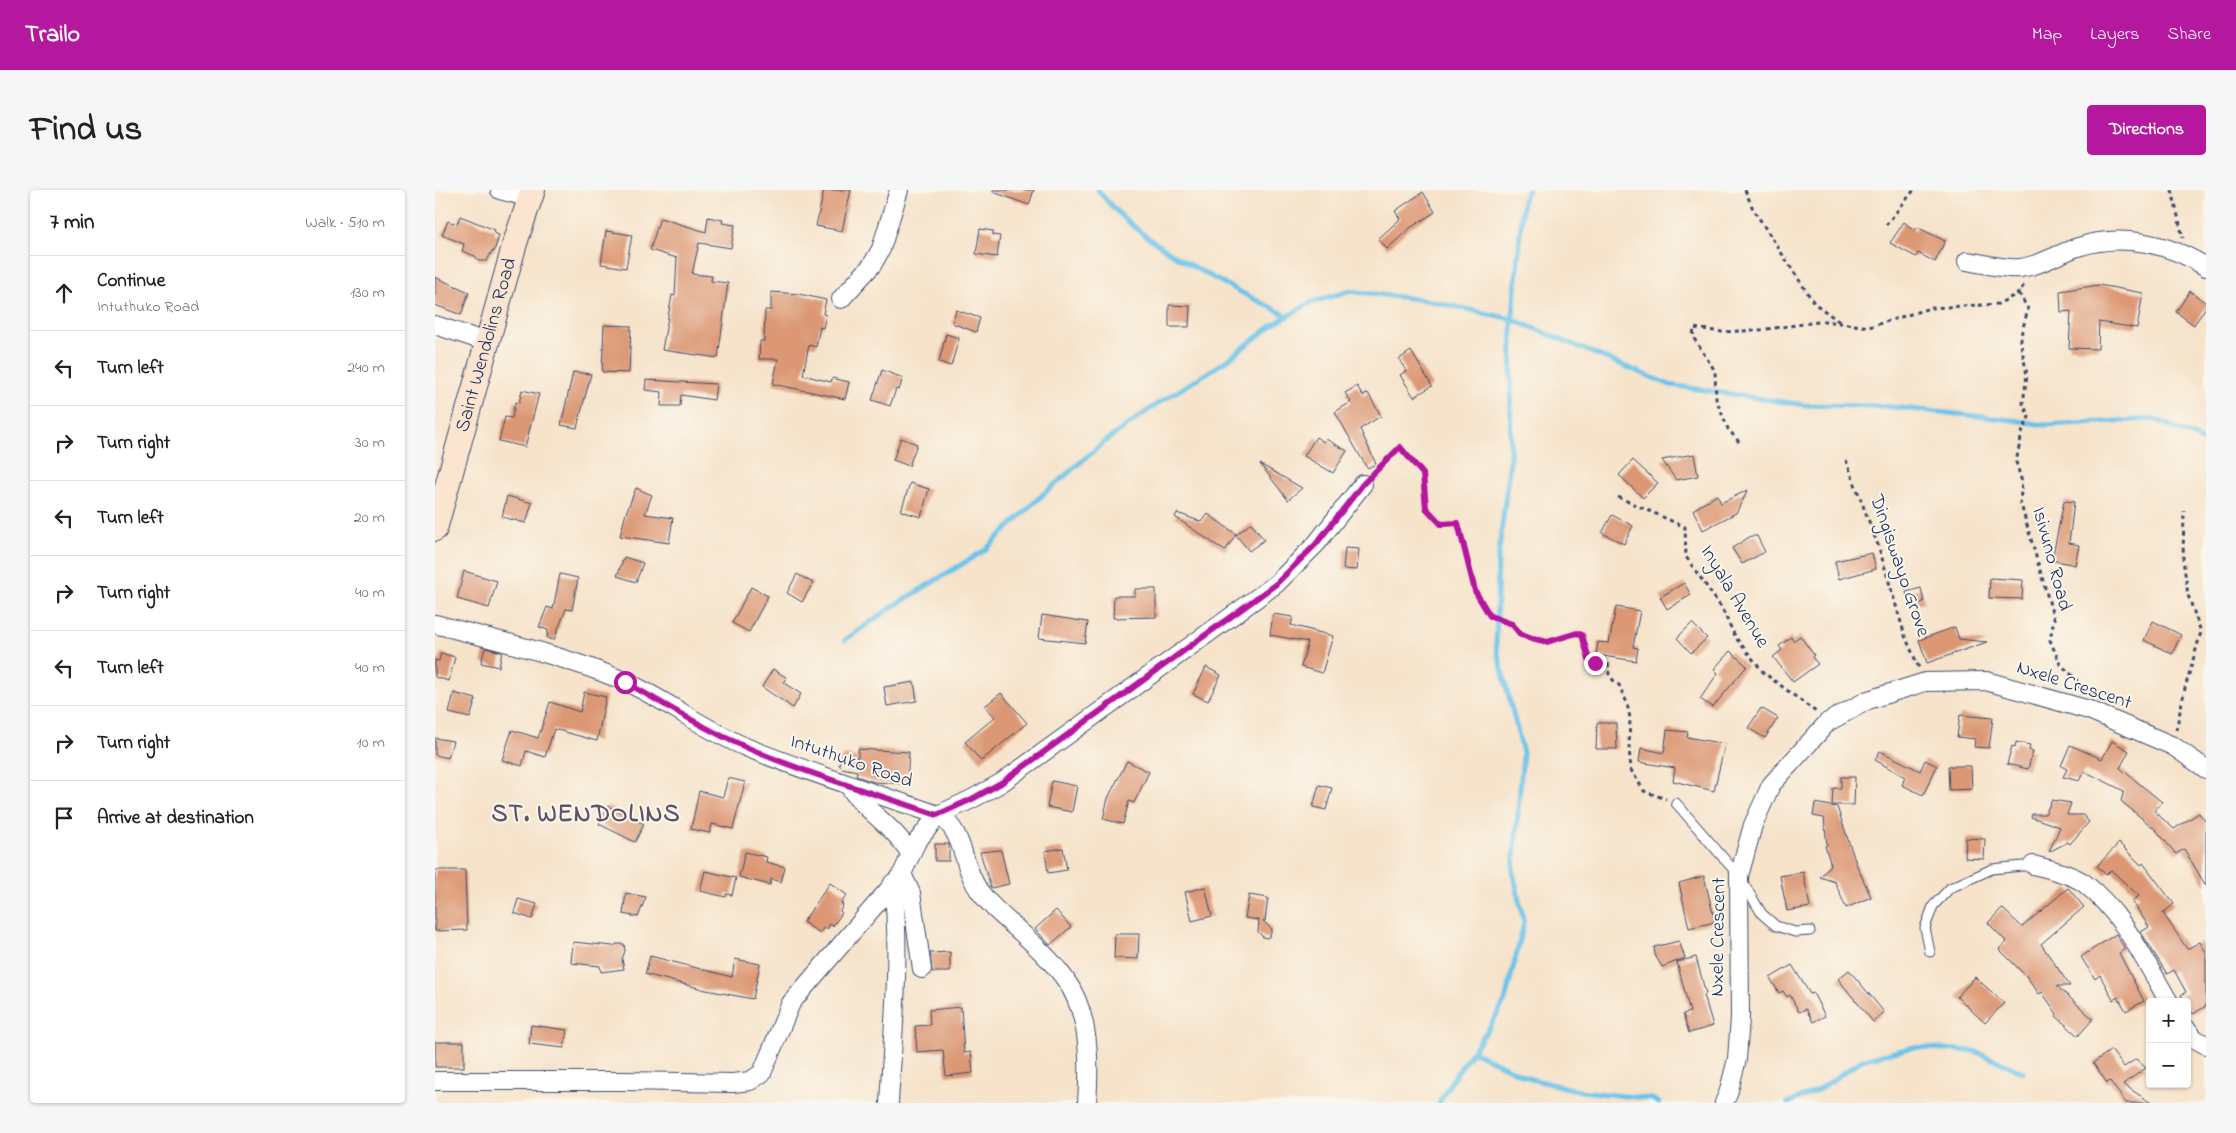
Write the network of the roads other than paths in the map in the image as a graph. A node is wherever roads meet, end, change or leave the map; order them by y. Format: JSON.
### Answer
{"nodes":[{"id":1,"x":499,"y":190,"type":"edge"},
{"id":2,"x":899,"y":190,"type":"edge"},
{"id":3,"x":531,"y":194,"type":"edge"},
{"id":4,"x":1967,"y":260,"type":"dead end"},
{"id":5,"x":2206,"y":267,"type":"edge"},
{"id":6,"x":841,"y":299,"type":"dead end"},
{"id":7,"x":435,"y":325,"type":"edge"},
{"id":8,"x":487,"y":342,"type":"junction"},
{"id":9,"x":1363,"y":484,"type":"road end"},
{"id":10,"x":435,"y":530,"type":"edge"},
{"id":11,"x":435,"y":624,"type":"edge"},
{"id":12,"x":2206,"y":768,"type":"edge"},
{"id":13,"x":848,"y":785,"type":"junction"},
{"id":14,"x":1676,"y":803,"type":"road end"},
{"id":15,"x":937,"y":815,"type":"junction"},
{"id":16,"x":911,"y":855,"type":"junction"},
{"id":17,"x":2033,"y":864,"type":"joint"},
{"id":18,"x":1739,"y":876,"type":"junction"},
{"id":19,"x":897,"y":879,"type":"junction"},
{"id":20,"x":1810,"y":930,"type":"dead end"},
{"id":21,"x":1930,"y":952,"type":"dead end"},
{"id":22,"x":922,"y":969,"type":"dead end"},
{"id":23,"x":2167,"y":998,"type":"edge"},
{"id":24,"x":2191,"y":1034,"type":"edge"},
{"id":25,"x":2206,"y":1045,"type":"edge"},
{"id":26,"x":435,"y":1082,"type":"edge"},
{"id":27,"x":889,"y":1103,"type":"edge"},
{"id":28,"x":1087,"y":1103,"type":"edge"},
{"id":29,"x":1724,"y":1103,"type":"edge"}],
"edges":[{"from":1,"to":3,"type":"street"},
{"from":2,"to":6,"type":"street"},
{"from":3,"to":8,"type":"street","name":"Saint Wendolins Road"},
{"from":4,"to":5,"type":"street"},
{"from":7,"to":8,"type":"street"},
{"from":8,"to":10,"type":"street","name":"Saint Wendolins Road"},
{"from":9,"to":15,"type":"street"},
{"from":11,"to":13,"type":"street","name":"Intuthuko Road"},
{"from":12,"to":18,"type":"street","name":"Nxele Crescent"},
{"from":13,"to":15,"type":"street","name":"Intuthuko Road"},
{"from":13,"to":16,"type":"street"},
{"from":14,"to":18,"type":"lane"},
{"from":15,"to":16,"type":"street"},
{"from":15,"to":28,"type":"street","name":"Intuthuko Road"},
{"from":16,"to":19,"type":"street"},
{"from":17,"to":21,"type":"lane"},
{"from":17,"to":23,"type":"street"},
{"from":18,"to":20,"type":"lane"},
{"from":18,"to":29,"type":"street","name":"Nxele Crescent"},
{"from":19,"to":22,"type":"street"},
{"from":19,"to":26,"type":"street"},
{"from":19,"to":27,"type":"street"},
{"from":24,"to":25,"type":"street"}]}
